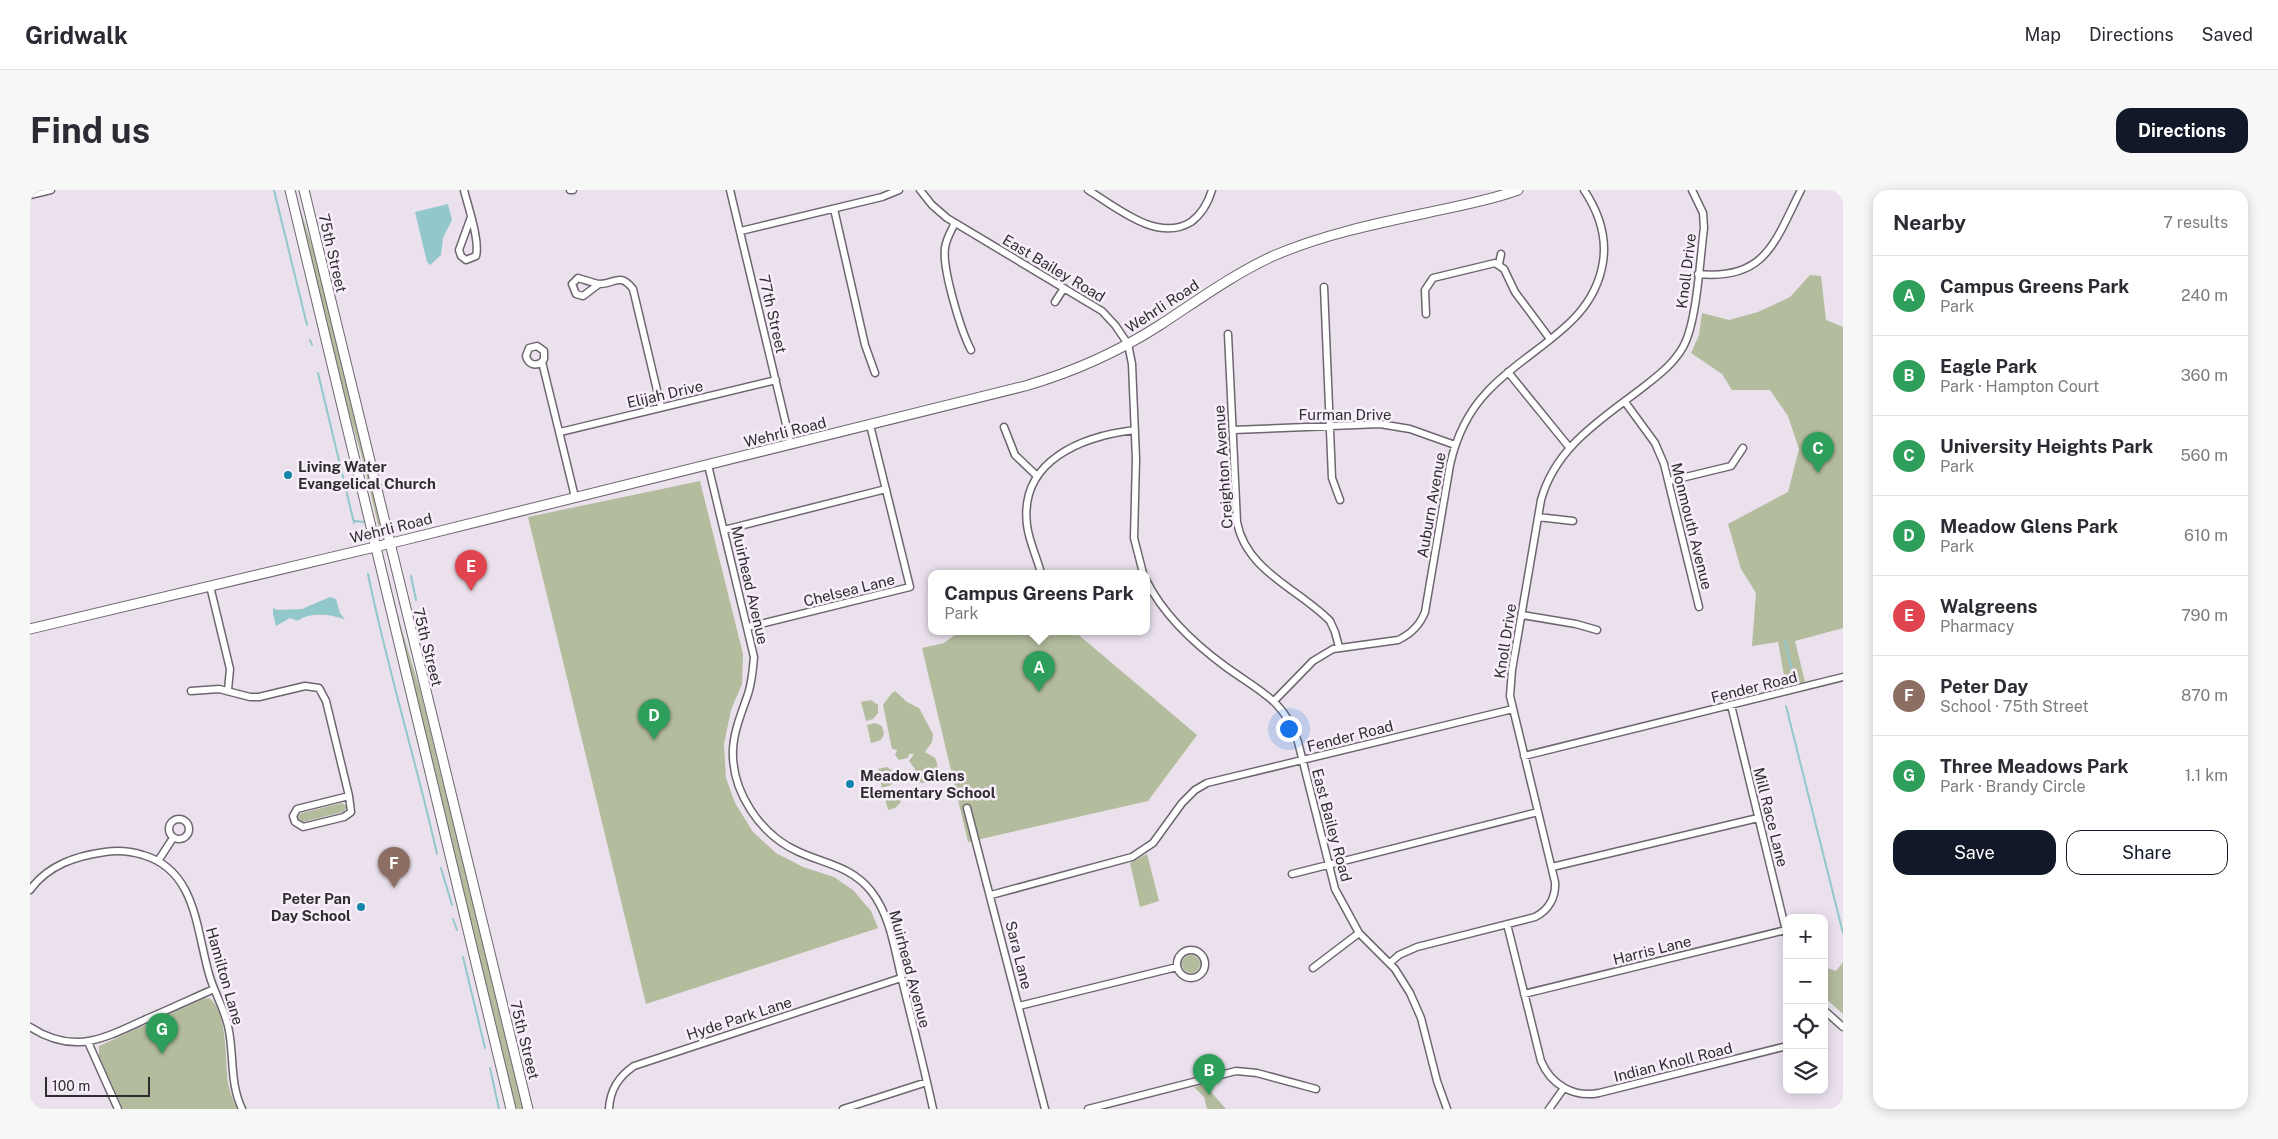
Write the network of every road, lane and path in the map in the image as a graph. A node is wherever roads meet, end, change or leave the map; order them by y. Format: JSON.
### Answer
{"nodes":[{"id":1,"x":51,"y":190,"type":"edge"},
{"id":2,"x":290,"y":190,"type":"edge"},
{"id":3,"x":304,"y":190,"type":"edge"},
{"id":4,"x":464,"y":190,"type":"edge"},
{"id":5,"x":730,"y":190,"type":"edge"},
{"id":6,"x":899,"y":190,"type":"edge"},
{"id":7,"x":920,"y":190,"type":"edge"},
{"id":8,"x":1088,"y":190,"type":"edge"},
{"id":9,"x":1212,"y":190,"type":"edge"},
{"id":10,"x":1518,"y":190,"type":"edge"},
{"id":11,"x":1584,"y":190,"type":"edge"},
{"id":12,"x":1692,"y":190,"type":"edge"},
{"id":13,"x":1801,"y":190,"type":"edge"},
{"id":14,"x":30,"y":195,"type":"edge"},
{"id":15,"x":834,"y":209,"type":"junction"},
{"id":16,"x":471,"y":217,"type":"junction"},
{"id":17,"x":955,"y":223,"type":"junction"},
{"id":18,"x":741,"y":231,"type":"junction"},
{"id":19,"x":1501,"y":254,"type":"dead end"},
{"id":20,"x":1499,"y":264,"type":"junction"},
{"id":21,"x":1698,"y":274,"type":"junction"},
{"id":22,"x":599,"y":284,"type":"dead end"},
{"id":23,"x":1324,"y":287,"type":"dead end"},
{"id":24,"x":1064,"y":288,"type":"junction"},
{"id":25,"x":1056,"y":302,"type":"dead end"},
{"id":26,"x":1426,"y":314,"type":"dead end"},
{"id":27,"x":1228,"y":334,"type":"dead end"},
{"id":28,"x":1550,"y":338,"type":"junction"},
{"id":29,"x":1128,"y":344,"type":"junction"},
{"id":30,"x":971,"y":350,"type":"dead end"},
{"id":31,"x":542,"y":362,"type":"dead end"},
{"id":32,"x":1508,"y":372,"type":"junction"},
{"id":33,"x":874,"y":373,"type":"dead end"},
{"id":34,"x":776,"y":380,"type":"junction"},
{"id":35,"x":1625,"y":402,"type":"junction"},
{"id":36,"x":661,"y":407,"type":"junction"},
{"id":37,"x":870,"y":425,"type":"junction"},
{"id":38,"x":1330,"y":425,"type":"junction"},
{"id":39,"x":1004,"y":427,"type":"dead end"},
{"id":40,"x":1135,"y":430,"type":"junction"},
{"id":41,"x":1232,"y":430,"type":"junction"},
{"id":42,"x":560,"y":432,"type":"junction"},
{"id":43,"x":791,"y":445,"type":"junction"},
{"id":44,"x":1455,"y":445,"type":"junction"},
{"id":45,"x":1569,"y":447,"type":"junction"},
{"id":46,"x":1743,"y":448,"type":"dead end"},
{"id":47,"x":708,"y":465,"type":"junction"},
{"id":48,"x":1037,"y":476,"type":"junction"},
{"id":49,"x":1670,"y":481,"type":"junction"},
{"id":50,"x":886,"y":490,"type":"junction"},
{"id":51,"x":575,"y":497,"type":"junction"},
{"id":52,"x":1340,"y":500,"type":"dead end"},
{"id":53,"x":1538,"y":517,"type":"junction"},
{"id":54,"x":1574,"y":521,"type":"dead end"},
{"id":55,"x":724,"y":530,"type":"junction"},
{"id":56,"x":389,"y":543,"type":"junction"},
{"id":57,"x":375,"y":547,"type":"junction"},
{"id":58,"x":1040,"y":570,"type":"edge"},
{"id":59,"x":1142,"y":570,"type":"edge"},
{"id":60,"x":210,"y":586,"type":"junction"},
{"id":61,"x":1150,"y":587,"type":"edge"},
{"id":62,"x":1698,"y":607,"type":"dead end"},
{"id":63,"x":1522,"y":615,"type":"junction"},
{"id":64,"x":748,"y":628,"type":"junction"},
{"id":65,"x":30,"y":629,"type":"edge"},
{"id":66,"x":1597,"y":630,"type":"dead end"},
{"id":67,"x":1339,"y":647,"type":"junction"},
{"id":68,"x":1843,"y":677,"type":"edge"},
{"id":69,"x":228,"y":690,"type":"junction"},
{"id":70,"x":191,"y":691,"type":"dead end"},
{"id":71,"x":1274,"y":701,"type":"junction"},
{"id":72,"x":1731,"y":705,"type":"junction"},
{"id":73,"x":1513,"y":709,"type":"junction"},
{"id":74,"x":1524,"y":756,"type":"junction"},
{"id":75,"x":1302,"y":760,"type":"junction"},
{"id":76,"x":349,"y":796,"type":"junction"},
{"id":77,"x":967,"y":808,"type":"dead end"},
{"id":78,"x":1538,"y":812,"type":"junction"},
{"id":79,"x":1758,"y":818,"type":"junction"},
{"id":80,"x":173,"y":838,"type":"dead end"},
{"id":81,"x":158,"y":861,"type":"junction"},
{"id":82,"x":1328,"y":865,"type":"junction"},
{"id":83,"x":1552,"y":867,"type":"junction"},
{"id":84,"x":1292,"y":874,"type":"dead end"},
{"id":85,"x":30,"y":890,"type":"edge"},
{"id":86,"x":990,"y":894,"type":"junction"},
{"id":87,"x":1783,"y":920,"type":"edge"},
{"id":88,"x":1507,"y":924,"type":"junction"},
{"id":89,"x":1359,"y":933,"type":"junction"},
{"id":90,"x":1783,"y":933,"type":"edge"},
{"id":91,"x":1390,"y":963,"type":"junction"},
{"id":92,"x":1177,"y":967,"type":"junction"},
{"id":93,"x":1313,"y":968,"type":"dead end"},
{"id":94,"x":901,"y":978,"type":"junction"},
{"id":95,"x":214,"y":989,"type":"junction"},
{"id":96,"x":1524,"y":994,"type":"junction"},
{"id":97,"x":1019,"y":1006,"type":"junction"},
{"id":98,"x":1828,"y":1016,"type":"edge"},
{"id":99,"x":30,"y":1027,"type":"edge"},
{"id":100,"x":1843,"y":1028,"type":"edge"},
{"id":101,"x":88,"y":1042,"type":"junction"},
{"id":102,"x":1783,"y":1047,"type":"edge"},
{"id":103,"x":927,"y":1082,"type":"junction"},
{"id":104,"x":1564,"y":1088,"type":"junction"},
{"id":105,"x":1316,"y":1089,"type":"dead end"},
{"id":106,"x":118,"y":1109,"type":"edge"},
{"id":107,"x":242,"y":1109,"type":"edge"},
{"id":108,"x":511,"y":1109,"type":"edge"},
{"id":109,"x":528,"y":1109,"type":"edge"},
{"id":110,"x":609,"y":1109,"type":"edge"},
{"id":111,"x":843,"y":1109,"type":"edge"},
{"id":112,"x":933,"y":1109,"type":"edge"},
{"id":113,"x":1045,"y":1109,"type":"edge"},
{"id":114,"x":1088,"y":1109,"type":"edge"},
{"id":115,"x":1447,"y":1109,"type":"edge"},
{"id":116,"x":1549,"y":1109,"type":"edge"}],
"edges":[{"from":1,"to":14,"type":"street"},
{"from":2,"to":57,"type":"main road","name":"75th Street"},
{"from":3,"to":56,"type":"main road","name":"75th Street"},
{"from":4,"to":16,"type":"street"},
{"from":5,"to":18,"type":"street","name":"77th Street"},
{"from":6,"to":15,"type":"street"},
{"from":7,"to":17,"type":"street","name":"East Bailey Road"},
{"from":8,"to":9,"type":"street"},
{"from":10,"to":29,"type":"main road","name":"Wehrli Road"},
{"from":11,"to":28,"type":"street","name":"Auburn Avenue"},
{"from":12,"to":21,"type":"street","name":"Knoll Drive"},
{"from":13,"to":21,"type":"street"},
{"from":15,"to":18,"type":"street"},
{"from":15,"to":33,"type":"street"},
{"from":16,"to":16,"type":"street"},
{"from":17,"to":24,"type":"street","name":"East Bailey Road"},
{"from":17,"to":30,"type":"street"},
{"from":18,"to":34,"type":"street","name":"77th Street"},
{"from":19,"to":20,"type":"street"},
{"from":20,"to":26,"type":"street"},
{"from":20,"to":28,"type":"street"},
{"from":21,"to":35,"type":"street","name":"Knoll Drive"},
{"from":22,"to":36,"type":"street"},
{"from":23,"to":38,"type":"street"},
{"from":24,"to":25,"type":"street"},
{"from":24,"to":29,"type":"street","name":"East Bailey Road"},
{"from":27,"to":41,"type":"street","name":"Creighton Avenue"},
{"from":28,"to":32,"type":"street","name":"Auburn Avenue"},
{"from":29,"to":37,"type":"main road","name":"Wehrli Road"},
{"from":29,"to":40,"type":"street","name":"East Bailey Road"},
{"from":31,"to":42,"type":"street"},
{"from":32,"to":44,"type":"street","name":"Auburn Avenue"},
{"from":32,"to":45,"type":"street"},
{"from":34,"to":36,"type":"street","name":"Elijah Drive"},
{"from":34,"to":43,"type":"street","name":"77th Street"},
{"from":35,"to":45,"type":"street","name":"Knoll Drive"},
{"from":35,"to":49,"type":"street","name":"Monmouth Avenue"},
{"from":36,"to":42,"type":"street","name":"Elijah Drive"},
{"from":37,"to":43,"type":"main road","name":"Wehrli Road"},
{"from":37,"to":50,"type":"street","name":"Chelsea Lane"},
{"from":38,"to":41,"type":"street","name":"Furman Drive"},
{"from":38,"to":44,"type":"street","name":"Furman Drive"},
{"from":38,"to":52,"type":"street"},
{"from":39,"to":48,"type":"street"},
{"from":40,"to":48,"type":"street"},
{"from":40,"to":59,"type":"street","name":"East Bailey Road"},
{"from":41,"to":67,"type":"street","name":"Creighton Avenue"},
{"from":42,"to":51,"type":"street"},
{"from":43,"to":47,"type":"main road","name":"Wehrli Road"},
{"from":44,"to":67,"type":"street","name":"Auburn Avenue"},
{"from":45,"to":53,"type":"street","name":"Knoll Drive"},
{"from":46,"to":49,"type":"street"},
{"from":47,"to":51,"type":"main road","name":"Wehrli Road"},
{"from":47,"to":55,"type":"street","name":"Muirhead Avenue"},
{"from":48,"to":58,"type":"street"},
{"from":49,"to":62,"type":"street","name":"Monmouth Avenue"},
{"from":50,"to":55,"type":"street"},
{"from":50,"to":64,"type":"street","name":"Chelsea Lane"},
{"from":51,"to":56,"type":"main road","name":"Wehrli Road"},
{"from":53,"to":54,"type":"street"},
{"from":53,"to":63,"type":"street","name":"Knoll Drive"},
{"from":55,"to":64,"type":"street","name":"Muirhead Avenue"},
{"from":56,"to":57,"type":"main road","name":"Wehrli Road"},
{"from":56,"to":109,"type":"main road","name":"75th Street"},
{"from":57,"to":60,"type":"main road","name":"Wehrli Road"},
{"from":57,"to":108,"type":"main road","name":"75th Street"},
{"from":60,"to":65,"type":"main road","name":"Wehrli Road"},
{"from":60,"to":69,"type":"street"},
{"from":61,"to":71,"type":"street","name":"East Bailey Road"},
{"from":63,"to":66,"type":"street"},
{"from":63,"to":73,"type":"street","name":"Knoll Drive"},
{"from":64,"to":94,"type":"street","name":"Muirhead Avenue"},
{"from":67,"to":71,"type":"street","name":"Auburn Avenue"},
{"from":68,"to":72,"type":"street","name":"Fender Road"},
{"from":69,"to":70,"type":"street"},
{"from":69,"to":76,"type":"street"},
{"from":71,"to":75,"type":"street","name":"East Bailey Road"},
{"from":72,"to":74,"type":"street","name":"Fender Road"},
{"from":72,"to":79,"type":"street","name":"Mill Race Lane"},
{"from":73,"to":74,"type":"street","name":"Knoll Drive"},
{"from":73,"to":75,"type":"street","name":"Fender Road"},
{"from":74,"to":78,"type":"street","name":"Knoll Drive"},
{"from":75,"to":82,"type":"street","name":"East Bailey Road"},
{"from":75,"to":86,"type":"street","name":"Fender Road"},
{"from":76,"to":76,"type":"street"},
{"from":77,"to":86,"type":"street","name":"Sara Lane"},
{"from":78,"to":82,"type":"street"},
{"from":78,"to":83,"type":"street","name":"Knoll Drive"},
{"from":79,"to":83,"type":"street"},
{"from":79,"to":87,"type":"street","name":"Mill Race Lane"},
{"from":80,"to":81,"type":"street"},
{"from":81,"to":85,"type":"street","name":"Hamilton Lane"},
{"from":81,"to":95,"type":"street","name":"Hamilton Lane"},
{"from":82,"to":84,"type":"street"},
{"from":82,"to":89,"type":"street","name":"East Bailey Road"},
{"from":83,"to":88,"type":"street","name":"Knoll Drive"},
{"from":86,"to":97,"type":"street","name":"Sara Lane"},
{"from":88,"to":91,"type":"street","name":"Knoll Drive"},
{"from":88,"to":96,"type":"street"},
{"from":89,"to":91,"type":"street","name":"East Bailey Road"},
{"from":89,"to":93,"type":"street"},
{"from":90,"to":96,"type":"street","name":"Harris Lane"},
{"from":91,"to":115,"type":"street","name":"East Bailey Road"},
{"from":92,"to":92,"type":"street"},
{"from":92,"to":97,"type":"street"},
{"from":94,"to":103,"type":"street","name":"Muirhead Avenue"},
{"from":94,"to":110,"type":"street","name":"Hyde Park Lane"},
{"from":95,"to":101,"type":"street"},
{"from":95,"to":107,"type":"street","name":"Hamilton Lane"},
{"from":96,"to":104,"type":"street"},
{"from":97,"to":113,"type":"street","name":"Sara Lane"},
{"from":98,"to":100,"type":"street"},
{"from":99,"to":101,"type":"street"},
{"from":101,"to":106,"type":"street"},
{"from":102,"to":104,"type":"street","name":"Indian Knoll Road"},
{"from":103,"to":111,"type":"street"},
{"from":103,"to":112,"type":"street","name":"Muirhead Avenue"},
{"from":104,"to":116,"type":"street"},
{"from":105,"to":114,"type":"street"}]}
